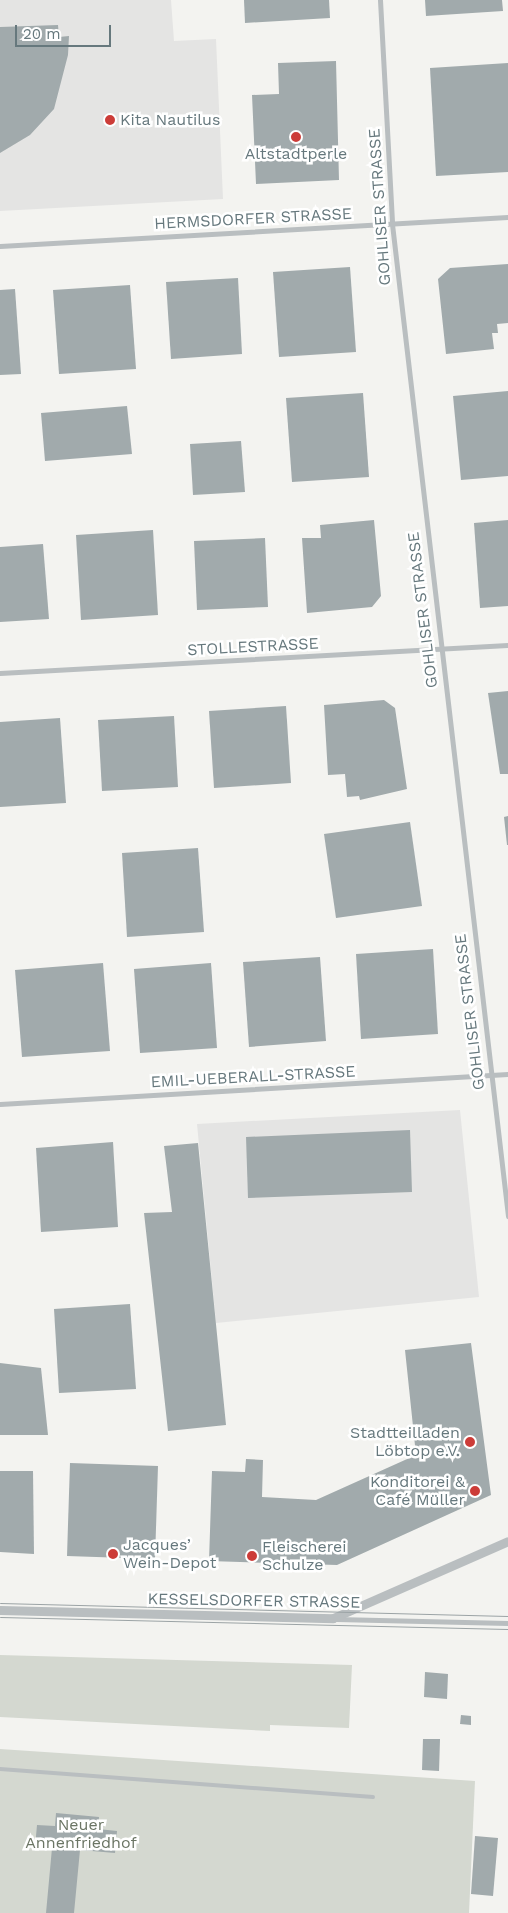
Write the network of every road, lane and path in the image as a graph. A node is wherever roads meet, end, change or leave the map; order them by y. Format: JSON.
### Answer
{"nodes":[{"id":1,"x":380,"y":0,"type":"edge"},
{"id":2,"x":508,"y":217,"type":"edge"},
{"id":3,"x":392,"y":224,"type":"junction"},
{"id":4,"x":0,"y":246,"type":"edge"},
{"id":5,"x":508,"y":645,"type":"edge"},
{"id":6,"x":440,"y":649,"type":"junction"},
{"id":7,"x":0,"y":674,"type":"edge"},
{"id":8,"x":508,"y":1074,"type":"edge"},
{"id":9,"x":490,"y":1075,"type":"junction"},
{"id":10,"x":0,"y":1104,"type":"edge"},
{"id":11,"x":508,"y":1216,"type":"edge"},
{"id":12,"x":508,"y":1540,"type":"edge"},
{"id":13,"x":0,"y":1610,"type":"edge"},
{"id":14,"x":332,"y":1618,"type":"junction"},
{"id":15,"x":508,"y":1623,"type":"edge"},
{"id":16,"x":0,"y":1770,"type":"edge"},
{"id":17,"x":373,"y":1797,"type":"dead end"}],
"edges":[{"from":1,"to":3,"type":"street","name":"GOHLISER STRASSE"},
{"from":2,"to":3,"type":"street","name":"HERMSDORFER STRASSE"},
{"from":3,"to":4,"type":"street","name":"HERMSDORFER STRASSE"},
{"from":3,"to":6,"type":"street","name":"GOHLISER STRASSE"},
{"from":5,"to":6,"type":"street","name":"STOLLESTRASSE"},
{"from":6,"to":7,"type":"street","name":"STOLLESTRASSE"},
{"from":6,"to":9,"type":"street","name":"GOHLISER STRASSE"},
{"from":8,"to":9,"type":"street","name":"EMIL-UEBERALL-STRASSE"},
{"from":9,"to":10,"type":"street","name":"EMIL-UEBERALL-STRASSE"},
{"from":9,"to":11,"type":"street","name":"GOHLISER STRASSE"},
{"from":12,"to":14,"type":"street"},
{"from":13,"to":14,"type":"street","name":"KESSELSDORFER STRASSE"},
{"from":14,"to":15,"type":"street","name":"KESSELSDORFER STRASSE"},
{"from":16,"to":17,"type":"lane"}]}
